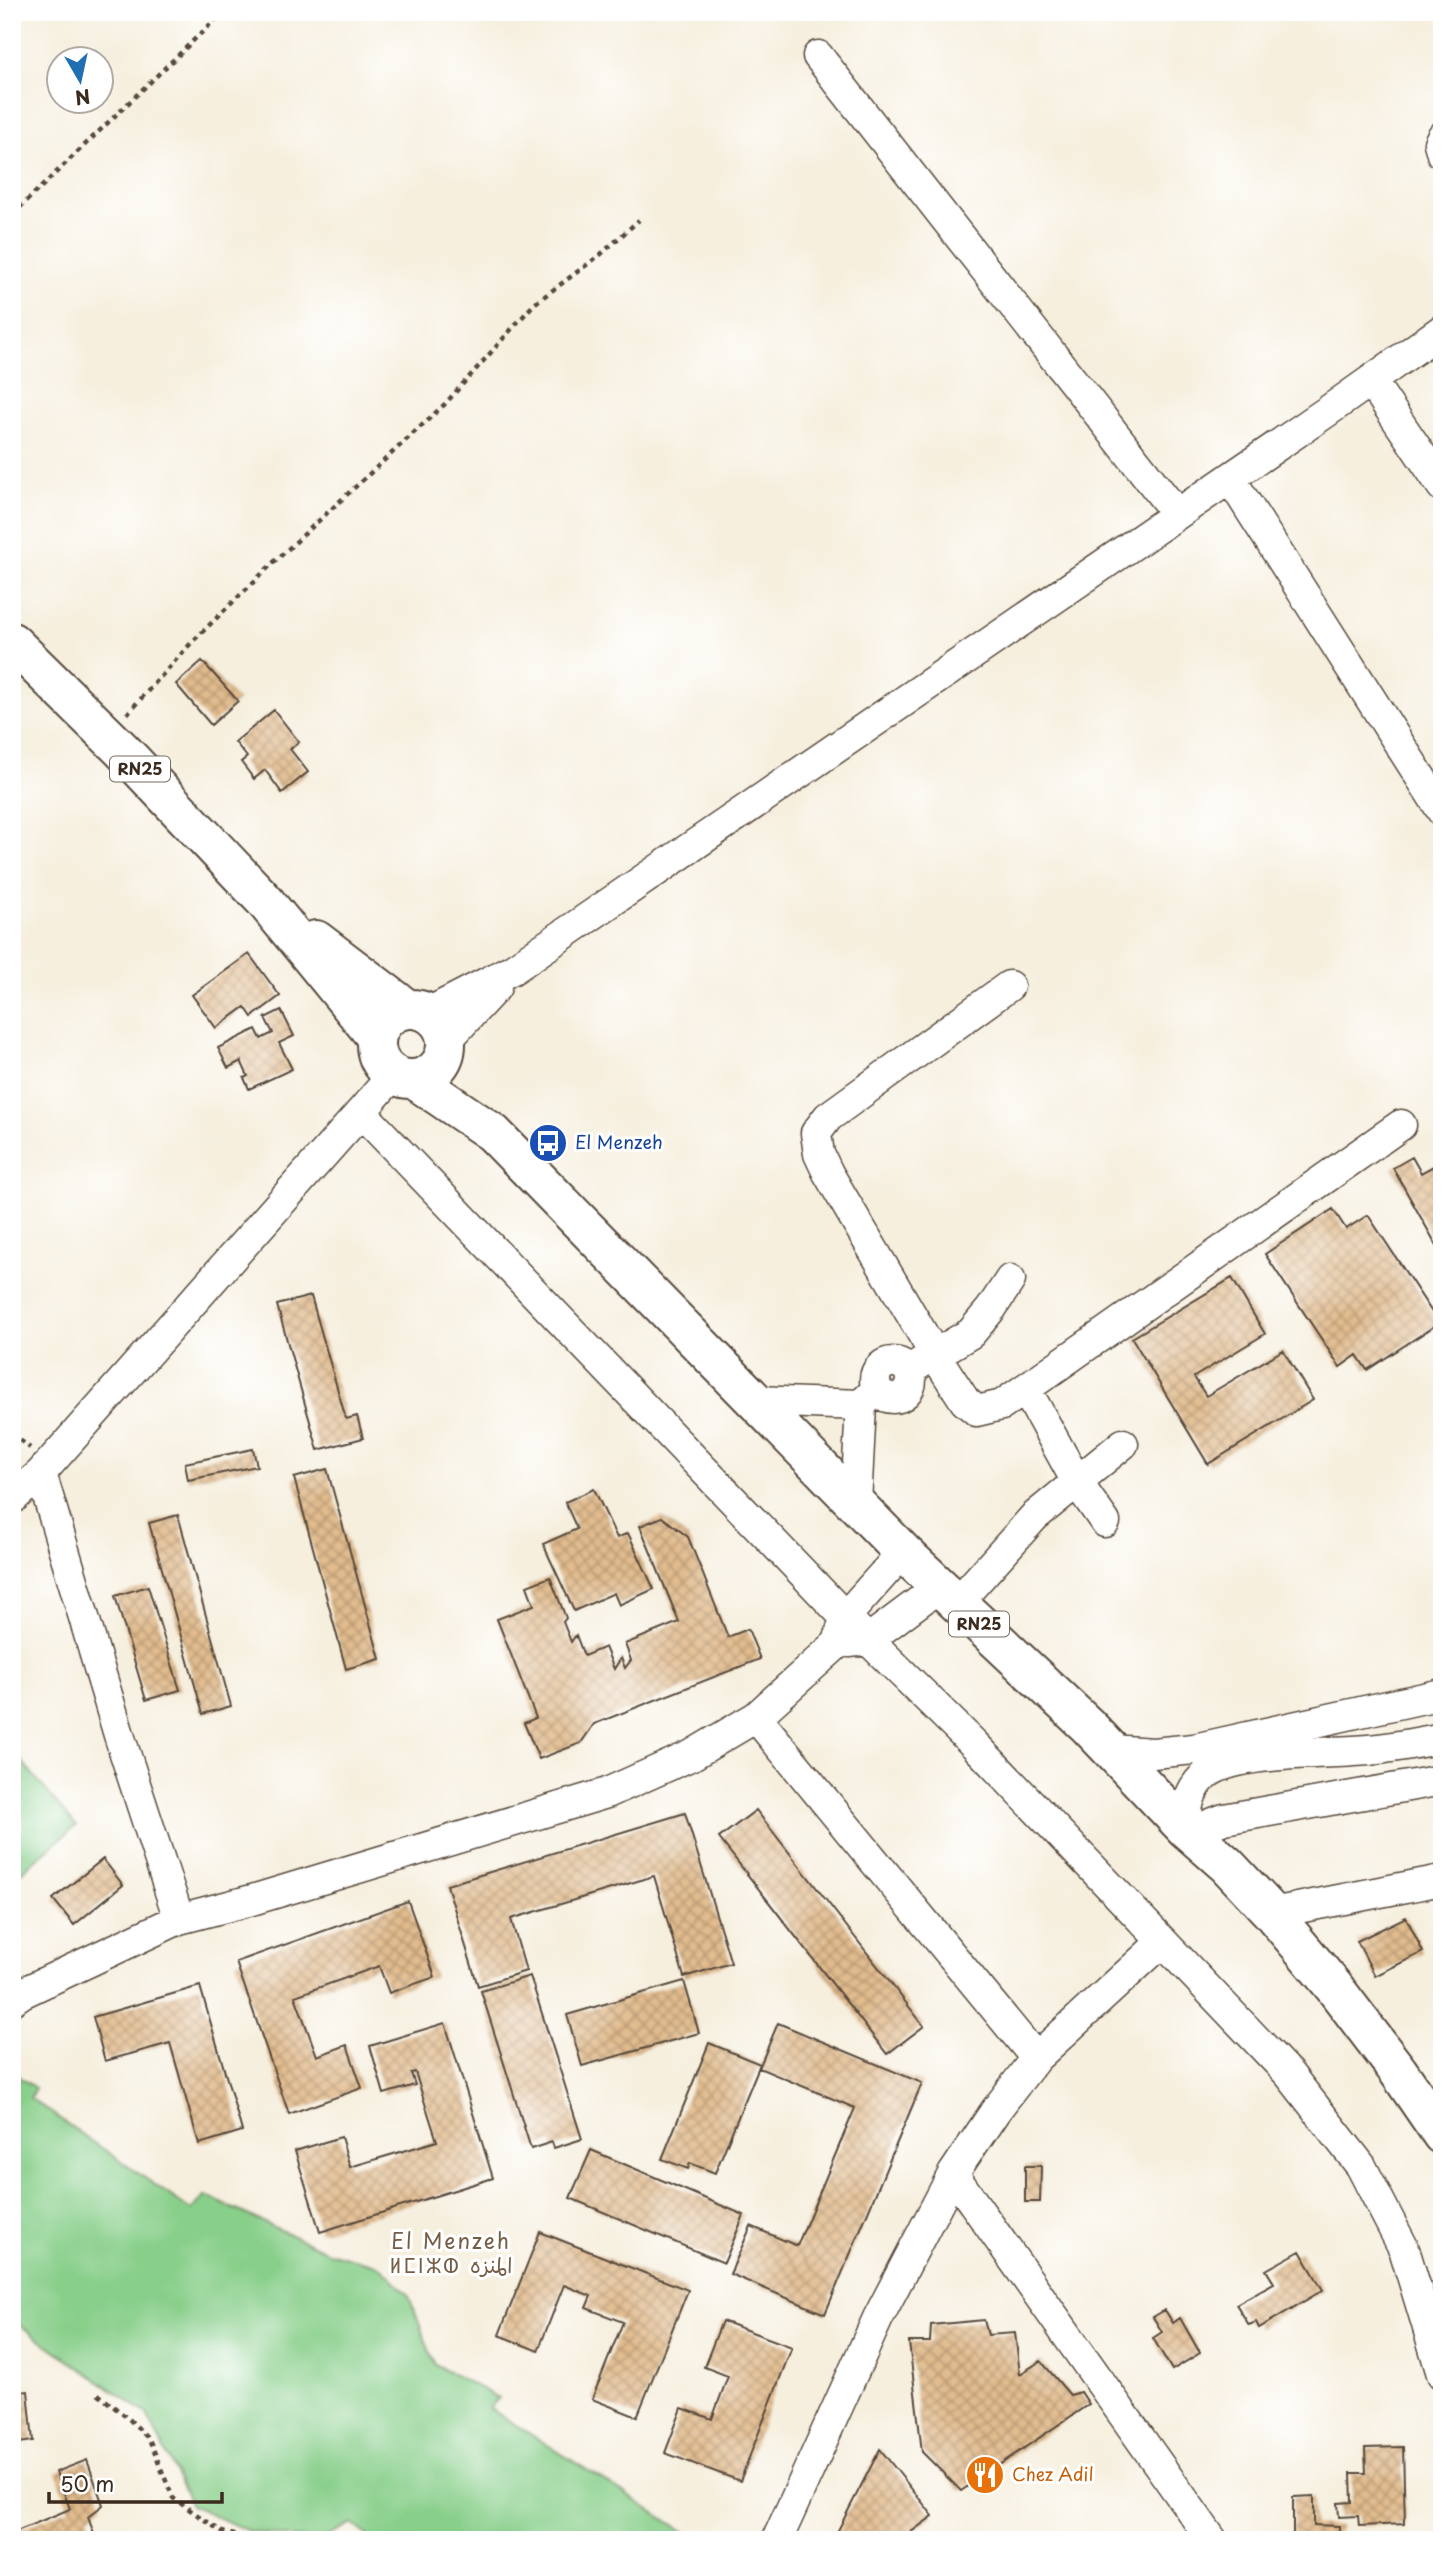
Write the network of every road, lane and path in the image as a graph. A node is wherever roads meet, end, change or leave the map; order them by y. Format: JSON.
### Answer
{"nodes":[{"id":1,"x":223,"y":12,"type":"edge"},
{"id":2,"x":818,"y":56,"type":"dead end"},
{"id":3,"x":1442,"y":137,"type":"edge"},
{"id":4,"x":1442,"y":154,"type":"edge"},
{"id":5,"x":12,"y":215,"type":"edge"},
{"id":6,"x":639,"y":220,"type":"dead end"},
{"id":7,"x":1442,"y":330,"type":"edge"},
{"id":8,"x":1371,"y":381,"type":"junction"},
{"id":9,"x":1230,"y":478,"type":"junction"},
{"id":10,"x":1442,"y":486,"type":"edge"},
{"id":11,"x":1177,"y":514,"type":"junction"},
{"id":12,"x":12,"y":642,"type":"edge"},
{"id":13,"x":108,"y":736,"type":"junction"},
{"id":14,"x":1442,"y":811,"type":"edge"},
{"id":15,"x":264,"y":900,"type":"junction"},
{"id":16,"x":1009,"y":986,"type":"dead end"},
{"id":17,"x":432,"y":1029,"type":"junction"},
{"id":18,"x":376,"y":1037,"type":"junction"},
{"id":19,"x":404,"y":1078,"type":"junction"},
{"id":20,"x":361,"y":1112,"type":"junction"},
{"id":21,"x":1401,"y":1125,"type":"dead end"},
{"id":22,"x":493,"y":1133,"type":"junction"},
{"id":23,"x":1010,"y":1280,"type":"dead end"},
{"id":24,"x":935,"y":1355,"type":"junction"},
{"id":25,"x":869,"y":1397,"type":"junction"},
{"id":26,"x":755,"y":1401,"type":"junction"},
{"id":27,"x":1034,"y":1404,"type":"dead end"},
{"id":28,"x":1123,"y":1444,"type":"dead end"},
{"id":29,"x":41,"y":1473,"type":"junction"},
{"id":30,"x":1077,"y":1482,"type":"junction"},
{"id":31,"x":12,"y":1499,"type":"edge"},
{"id":32,"x":856,"y":1503,"type":"junction"},
{"id":33,"x":1105,"y":1521,"type":"dead end"},
{"id":34,"x":903,"y":1552,"type":"junction"},
{"id":35,"x":948,"y":1595,"type":"junction"},
{"id":36,"x":842,"y":1630,"type":"junction"},
{"id":37,"x":868,"y":1640,"type":"junction"},
{"id":38,"x":1442,"y":1694,"type":"edge"},
{"id":39,"x":756,"y":1717,"type":"junction"},
{"id":40,"x":1442,"y":1738,"type":"edge"},
{"id":41,"x":1243,"y":1748,"type":"junction"},
{"id":42,"x":1111,"y":1750,"type":"junction"},
{"id":43,"x":1442,"y":1780,"type":"edge"},
{"id":44,"x":1188,"y":1831,"type":"junction"},
{"id":45,"x":1442,"y":1880,"type":"edge"},
{"id":46,"x":1272,"y":1913,"type":"junction"},
{"id":47,"x":179,"y":1919,"type":"junction"},
{"id":48,"x":1162,"y":1942,"type":"junction"},
{"id":49,"x":12,"y":2000,"type":"edge"},
{"id":50,"x":1036,"y":2058,"type":"junction"},
{"id":51,"x":1442,"y":2135,"type":"edge"},
{"id":52,"x":953,"y":2175,"type":"junction"},
{"id":53,"x":1442,"y":2374,"type":"edge"},
{"id":54,"x":98,"y":2394,"type":"dead end"},
{"id":55,"x":255,"y":2540,"type":"edge"},
{"id":56,"x":777,"y":2540,"type":"edge"},
{"id":57,"x":1212,"y":2540,"type":"edge"}],
"edges":[{"from":1,"to":5,"type":"path"},
{"from":2,"to":11,"type":"street"},
{"from":3,"to":4,"type":"street"},
{"from":6,"to":13,"type":"path"},
{"from":7,"to":8,"type":"street"},
{"from":8,"to":9,"type":"street"},
{"from":8,"to":10,"type":"street"},
{"from":9,"to":11,"type":"street"},
{"from":9,"to":14,"type":"street"},
{"from":11,"to":17,"type":"street"},
{"from":12,"to":13,"type":"main road","number":"RN25"},
{"from":13,"to":15,"type":"main road","number":"RN25"},
{"from":15,"to":17,"type":"main road","number":"RN25"},
{"from":15,"to":18,"type":"main road","number":"RN25"},
{"from":16,"to":24,"type":"street"},
{"from":17,"to":18,"type":"main road"},
{"from":17,"to":19,"type":"main road"},
{"from":17,"to":22,"type":"main road","number":"RN25"},
{"from":18,"to":19,"type":"main road","number":"RN25"},
{"from":19,"to":20,"type":"street"},
{"from":19,"to":22,"type":"main road","number":"RN25"},
{"from":20,"to":29,"type":"street"},
{"from":20,"to":36,"type":"street"},
{"from":21,"to":24,"type":"street"},
{"from":22,"to":26,"type":"main road","number":"RN25"},
{"from":23,"to":24,"type":"street"},
{"from":24,"to":25,"type":"street"},
{"from":25,"to":26,"type":"street"},
{"from":25,"to":32,"type":"street"},
{"from":26,"to":32,"type":"main road","number":"RN25"},
{"from":27,"to":30,"type":"street"},
{"from":28,"to":30,"type":"street"},
{"from":29,"to":31,"type":"street"},
{"from":29,"to":47,"type":"street"},
{"from":30,"to":33,"type":"street"},
{"from":30,"to":35,"type":"street"},
{"from":32,"to":34,"type":"main road","number":"RN25"},
{"from":34,"to":35,"type":"main road","number":"RN25"},
{"from":34,"to":36,"type":"street"},
{"from":35,"to":37,"type":"street"},
{"from":35,"to":42,"type":"main road","number":"RN25"},
{"from":36,"to":37,"type":"street"},
{"from":36,"to":39,"type":"street"},
{"from":37,"to":48,"type":"street"},
{"from":38,"to":41,"type":"street"},
{"from":39,"to":47,"type":"street"},
{"from":39,"to":50,"type":"street"},
{"from":40,"to":41,"type":"street"},
{"from":41,"to":42,"type":"street"},
{"from":41,"to":44,"type":"street"},
{"from":42,"to":44,"type":"main road","number":"RN25"},
{"from":43,"to":44,"type":"street"},
{"from":44,"to":46,"type":"main road","number":"RN25"},
{"from":45,"to":46,"type":"street"},
{"from":46,"to":51,"type":"main road","number":"RN25"},
{"from":47,"to":49,"type":"street"},
{"from":48,"to":50,"type":"street"},
{"from":48,"to":53,"type":"street"},
{"from":50,"to":52,"type":"street"},
{"from":52,"to":56,"type":"street"},
{"from":52,"to":57,"type":"street"},
{"from":54,"to":55,"type":"path"}]}
